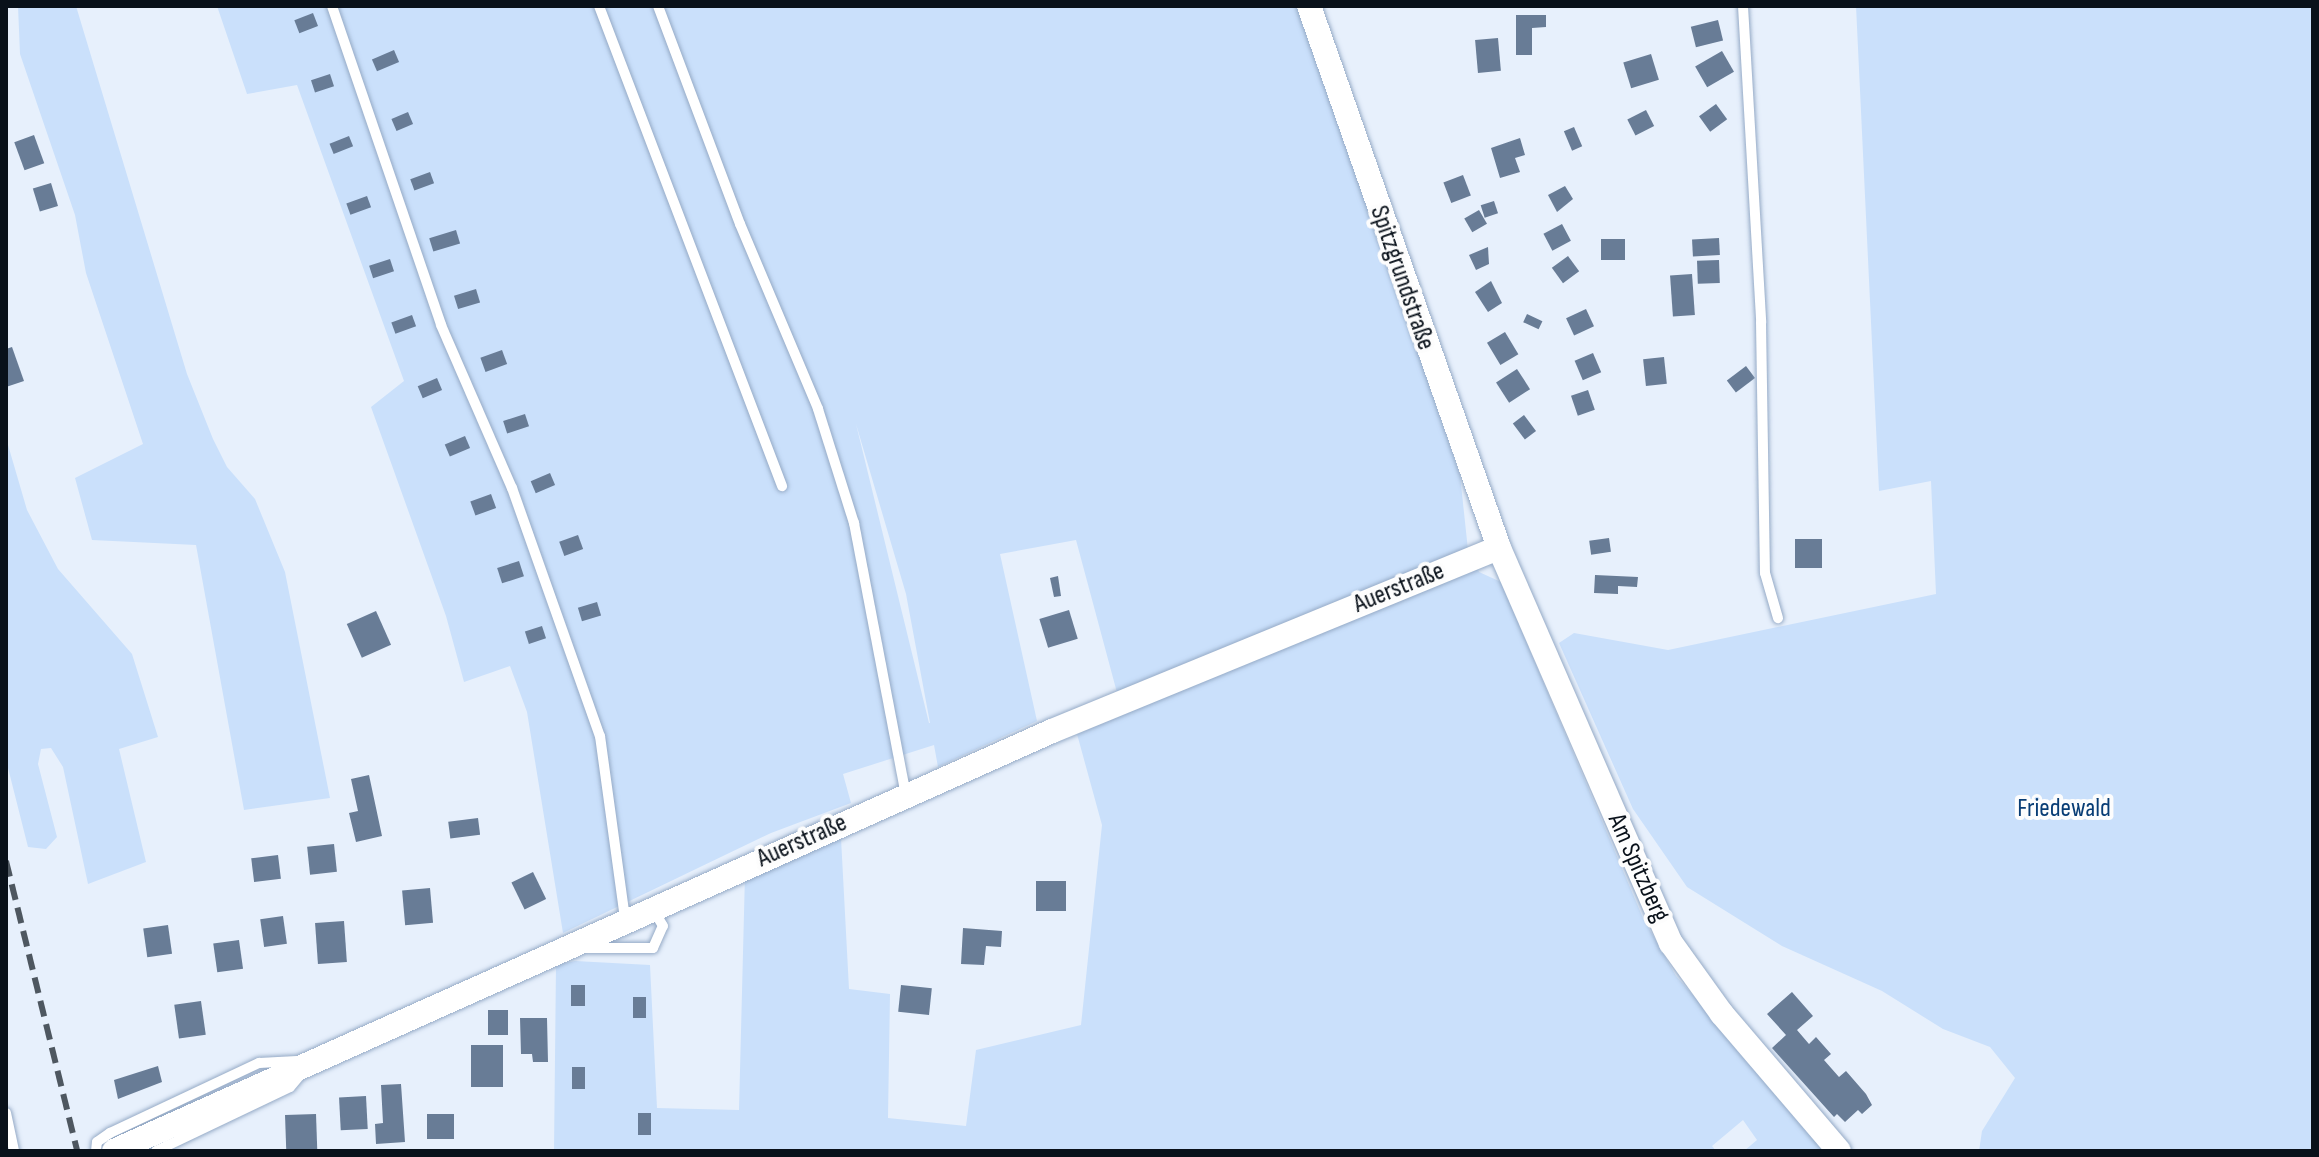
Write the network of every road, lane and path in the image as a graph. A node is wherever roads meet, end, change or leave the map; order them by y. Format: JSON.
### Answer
{"nodes":[{"id":1,"x":332,"y":6,"type":"edge"},
{"id":2,"x":599,"y":6,"type":"edge"},
{"id":3,"x":658,"y":6,"type":"edge"},
{"id":4,"x":1309,"y":6,"type":"edge"},
{"id":5,"x":1743,"y":6,"type":"edge"},
{"id":6,"x":782,"y":486,"type":"dead end"},
{"id":7,"x":1499,"y":548,"type":"junction"},
{"id":8,"x":1778,"y":618,"type":"dead end"},
{"id":9,"x":906,"y":795,"type":"junction"},
{"id":10,"x":651,"y":907,"type":"junction"},
{"id":11,"x":625,"y":919,"type":"junction"},
{"id":12,"x":563,"y":946,"type":"junction"},
{"id":13,"x":305,"y":1062,"type":"junction"},
{"id":14,"x":6,"y":1113,"type":"edge"},
{"id":15,"x":102,"y":1150,"type":"edge"},
{"id":16,"x":14,"y":1151,"type":"edge"},
{"id":17,"x":156,"y":1151,"type":"edge"},
{"id":18,"x":1839,"y":1151,"type":"edge"}],
"edges":[{"from":1,"to":11,"type":"lane"},
{"from":2,"to":6,"type":"lane"},
{"from":3,"to":9,"type":"lane"},
{"from":4,"to":7,"type":"street","name":"Spitzgrundstraße"},
{"from":5,"to":8,"type":"lane"},
{"from":7,"to":9,"type":"street","name":"Auerstraße"},
{"from":7,"to":18,"type":"street","name":"Am Spitzberg"},
{"from":9,"to":10,"type":"street","name":"Auerstraße"},
{"from":10,"to":11,"type":"street","name":"Auerstraße"},
{"from":10,"to":12,"type":"lane"},
{"from":11,"to":12,"type":"street","name":"Auerstraße"},
{"from":12,"to":13,"type":"street","name":"Auerstraße"},
{"from":13,"to":15,"type":"street","name":"Auerstraße"},
{"from":13,"to":17,"type":"lane"},
{"from":14,"to":16,"type":"lane"}]}
